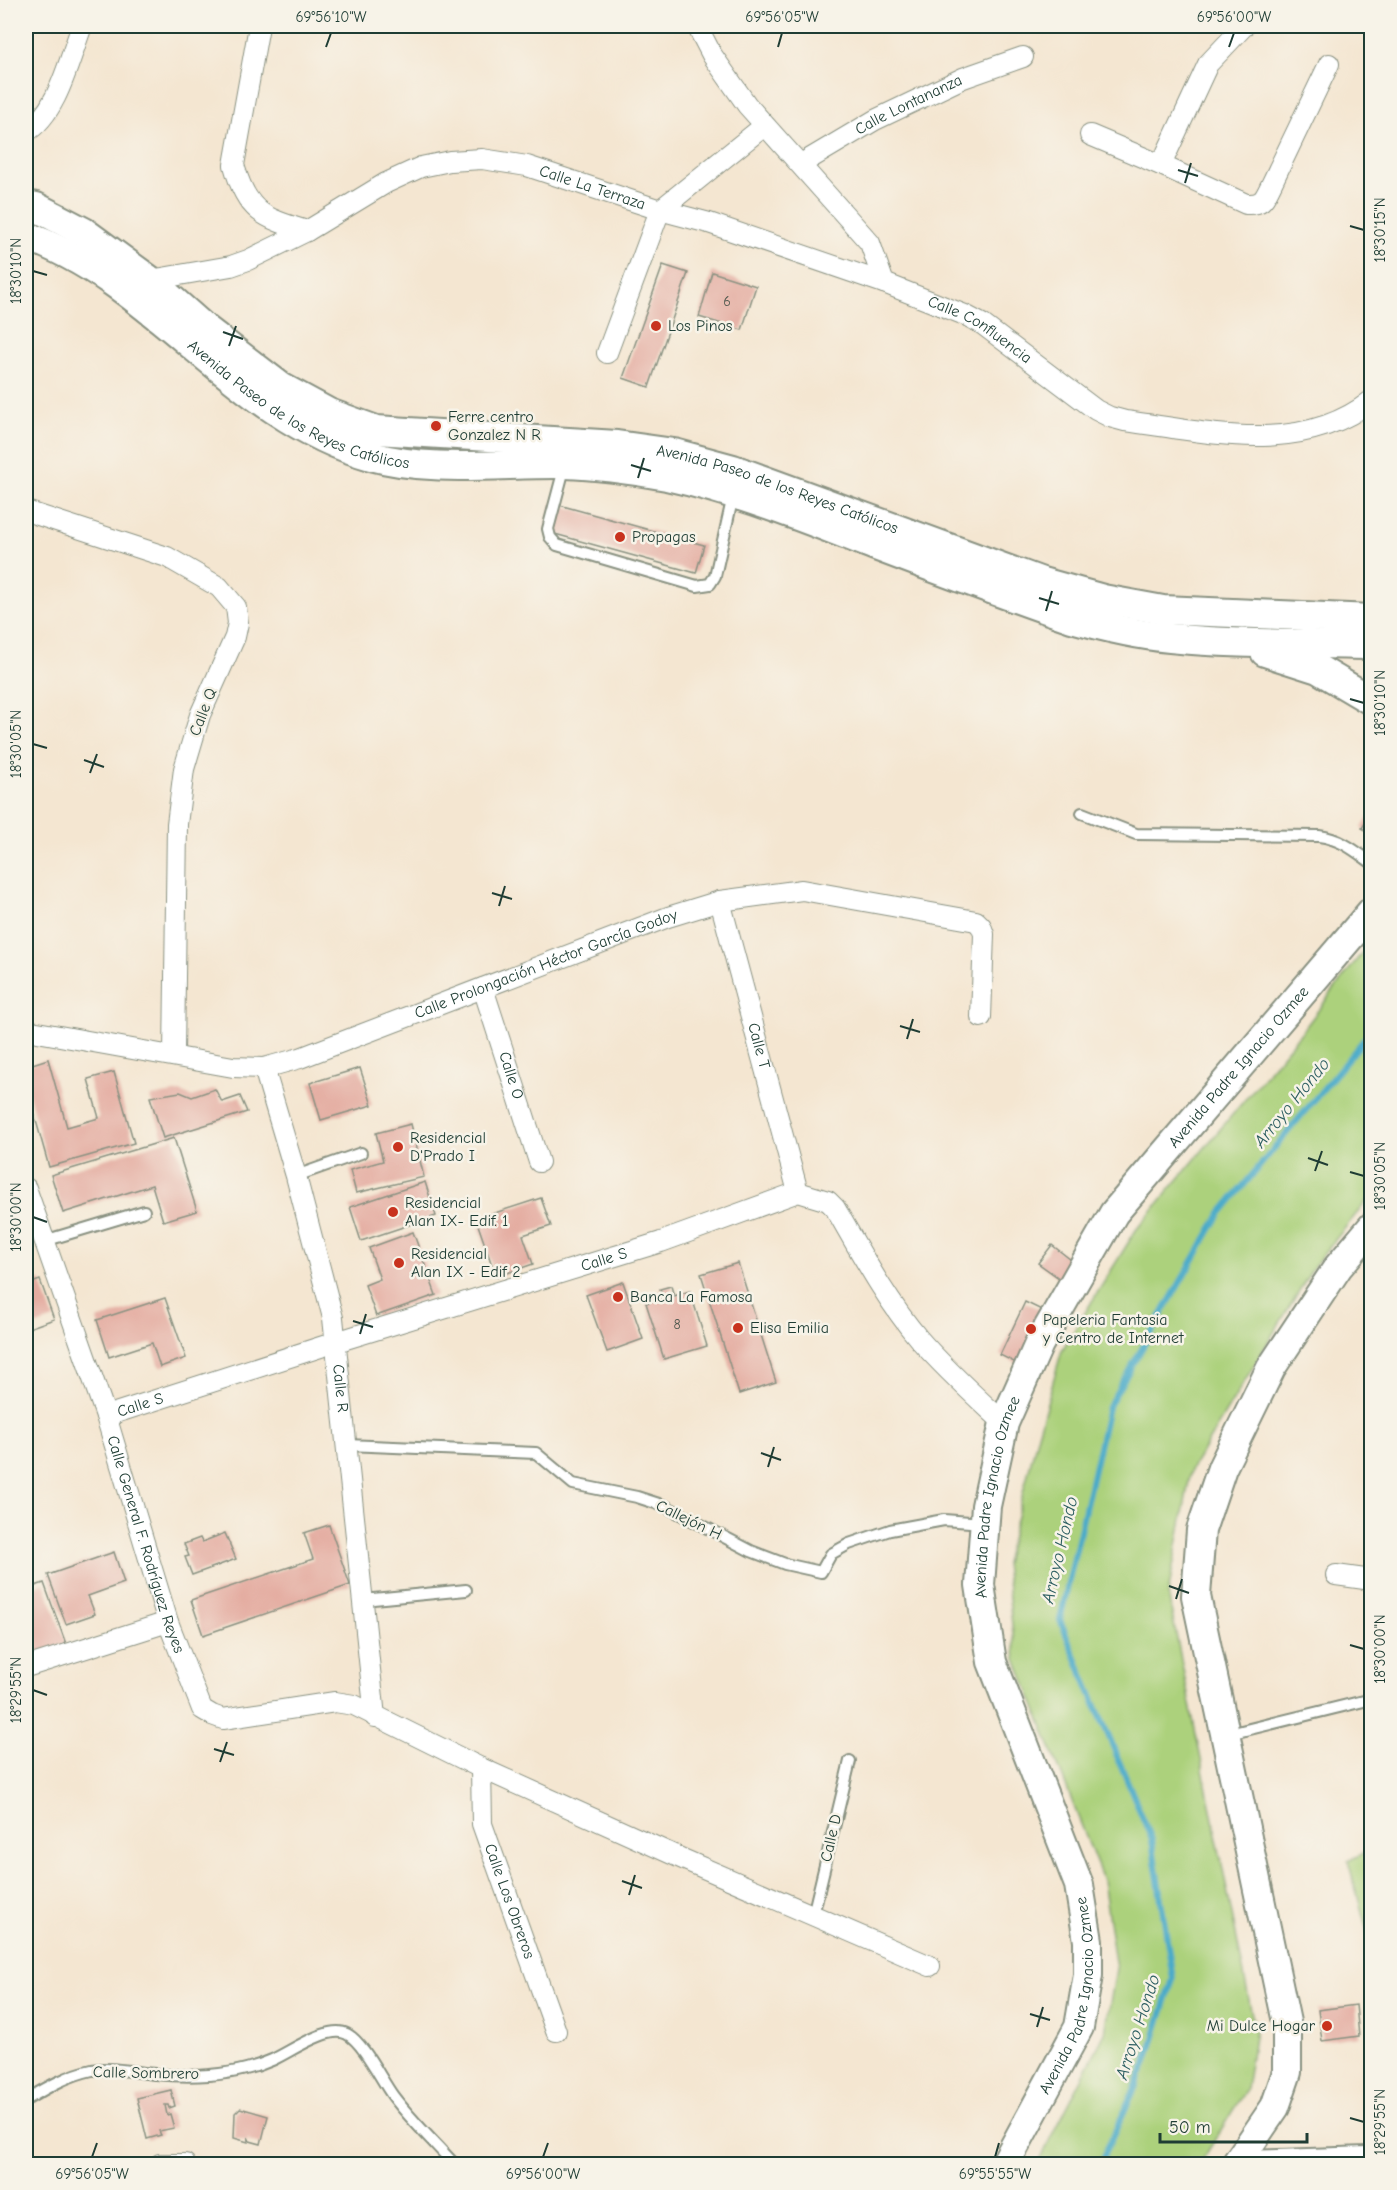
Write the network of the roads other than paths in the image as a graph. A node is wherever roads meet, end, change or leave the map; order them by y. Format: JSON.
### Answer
{"nodes":[{"id":1,"x":82,"y":26,"type":"edge"},
{"id":2,"x":259,"y":26,"type":"edge"},
{"id":3,"x":697,"y":26,"type":"edge"},
{"id":4,"x":1244,"y":26,"type":"edge"},
{"id":5,"x":1023,"y":57,"type":"dead end"},
{"id":6,"x":1329,"y":64,"type":"dead end"},
{"id":7,"x":764,"y":126,"type":"junction"},
{"id":8,"x":26,"y":132,"type":"edge"},
{"id":9,"x":1090,"y":135,"type":"dead end"},
{"id":10,"x":801,"y":164,"type":"junction"},
{"id":11,"x":1161,"y":165,"type":"junction"},
{"id":12,"x":26,"y":205,"type":"edge"},
{"id":13,"x":660,"y":210,"type":"junction"},
{"id":14,"x":307,"y":231,"type":"junction"},
{"id":15,"x":26,"y":236,"type":"edge"},
{"id":16,"x":884,"y":283,"type":"junction"},
{"id":17,"x":143,"y":290,"type":"junction"},
{"id":18,"x":607,"y":353,"type":"dead end"},
{"id":19,"x":1371,"y":400,"type":"edge"},
{"id":20,"x":565,"y":464,"type":"junction"},
{"id":21,"x":733,"y":496,"type":"junction"},
{"id":22,"x":26,"y":511,"type":"edge"},
{"id":23,"x":1371,"y":619,"type":"edge"},
{"id":24,"x":1231,"y":643,"type":"junction"},
{"id":25,"x":1371,"y":645,"type":"edge"},
{"id":26,"x":1371,"y":701,"type":"edge"},
{"id":27,"x":1082,"y":813,"type":"dead end"},
{"id":28,"x":1371,"y":863,"type":"edge"},
{"id":29,"x":720,"y":901,"type":"junction"},
{"id":30,"x":1371,"y":911,"type":"edge"},
{"id":31,"x":483,"y":988,"type":"junction"},
{"id":32,"x":981,"y":1017,"type":"dead end"},
{"id":33,"x":26,"y":1030,"type":"edge"},
{"id":34,"x":174,"y":1056,"type":"junction"},
{"id":35,"x":264,"y":1068,"type":"junction"},
{"id":36,"x":361,"y":1153,"type":"dead end"},
{"id":37,"x":539,"y":1162,"type":"dead end"},
{"id":38,"x":296,"y":1176,"type":"junction"},
{"id":39,"x":26,"y":1188,"type":"edge"},
{"id":40,"x":798,"y":1192,"type":"junction"},
{"id":41,"x":144,"y":1211,"type":"dead end"},
{"id":42,"x":1371,"y":1227,"type":"edge"},
{"id":43,"x":44,"y":1240,"type":"junction"},
{"id":44,"x":336,"y":1342,"type":"junction"},
{"id":45,"x":106,"y":1416,"type":"junction"},
{"id":46,"x":1004,"y":1423,"type":"junction"},
{"id":47,"x":347,"y":1445,"type":"junction"},
{"id":48,"x":985,"y":1523,"type":"junction"},
{"id":49,"x":1336,"y":1575,"type":"dead end"},
{"id":50,"x":1371,"y":1580,"type":"edge"},
{"id":51,"x":466,"y":1590,"type":"dead end"},
{"id":52,"x":363,"y":1600,"type":"junction"},
{"id":53,"x":168,"y":1622,"type":"junction"},
{"id":54,"x":26,"y":1667,"type":"edge"},
{"id":55,"x":1371,"y":1699,"type":"edge"},
{"id":56,"x":375,"y":1717,"type":"junction"},
{"id":57,"x":1225,"y":1735,"type":"junction"},
{"id":58,"x":850,"y":1761,"type":"dead end"},
{"id":59,"x":481,"y":1768,"type":"junction"},
{"id":60,"x":813,"y":1915,"type":"junction"},
{"id":61,"x":930,"y":1966,"type":"dead end"},
{"id":62,"x":556,"y":2031,"type":"dead end"},
{"id":63,"x":26,"y":2100,"type":"edge"},
{"id":64,"x":1368,"y":2152,"type":"dead end"},
{"id":65,"x":1238,"y":2161,"type":"edge"},
{"id":66,"x":160,"y":2164,"type":"edge"},
{"id":67,"x":185,"y":2164,"type":"edge"},
{"id":68,"x":454,"y":2164,"type":"edge"},
{"id":69,"x":1005,"y":2164,"type":"edge"}],
"edges":[{"from":1,"to":8,"type":"street"},
{"from":2,"to":14,"type":"street"},
{"from":3,"to":7,"type":"street"},
{"from":4,"to":11,"type":"street"},
{"from":5,"to":10,"type":"street","name":"Calle Lontananza"},
{"from":6,"to":11,"type":"street"},
{"from":7,"to":10,"type":"street"},
{"from":7,"to":13,"type":"street"},
{"from":9,"to":11,"type":"street"},
{"from":10,"to":16,"type":"street"},
{"from":12,"to":17,"type":"main road","name":"Avenida Paseo de los Reyes Católicos"},
{"from":13,"to":14,"type":"street","name":"Calle La Terraza"},
{"from":13,"to":16,"type":"street","name":"Calle La Terraza"},
{"from":13,"to":18,"type":"street"},
{"from":14,"to":17,"type":"street","name":"Calle La Terraza"},
{"from":15,"to":17,"type":"main road","name":"Avenida Paseo de los Reyes Católicos"},
{"from":16,"to":19,"type":"street","name":"Calle Confluencia"},
{"from":17,"to":20,"type":"main road","name":"Avenida Paseo de los Reyes Católicos"},
{"from":17,"to":23,"type":"main road","name":"Avenida Paseo de los Reyes Católicos"},
{"from":20,"to":21,"type":"main road","name":"Avenida Paseo de los Reyes Católicos"},
{"from":20,"to":21,"type":"lane"},
{"from":21,"to":24,"type":"main road","name":"Avenida Paseo de los Reyes Católicos"},
{"from":22,"to":34,"type":"street","name":"Calle Q"},
{"from":24,"to":25,"type":"main road","name":"Avenida Paseo de los Reyes Católicos"},
{"from":24,"to":26,"type":"main road"},
{"from":27,"to":28,"type":"lane"},
{"from":29,"to":31,"type":"street","name":"Calle Prolongación Héctor García Godoy"},
{"from":29,"to":32,"type":"street","name":"Calle Prolongación Héctor García Godoy"},
{"from":29,"to":40,"type":"street","name":"Calle T"},
{"from":30,"to":46,"type":"main road","name":"Avenida Padre Ignacio Ozmee"},
{"from":31,"to":35,"type":"street","name":"Calle Prolongación Héctor García Godoy"},
{"from":31,"to":37,"type":"street","name":"Calle O"},
{"from":33,"to":34,"type":"street","name":"Calle Prolongación Héctor García Godoy"},
{"from":34,"to":35,"type":"street","name":"Calle Prolongación Héctor García Godoy"},
{"from":35,"to":38,"type":"street","name":"Calle R"},
{"from":36,"to":38,"type":"lane"},
{"from":38,"to":44,"type":"street","name":"Calle R"},
{"from":39,"to":43,"type":"street","name":"Calle General F. Rodríguez Reyes"},
{"from":40,"to":44,"type":"street","name":"Calle S"},
{"from":40,"to":46,"type":"street"},
{"from":41,"to":43,"type":"lane"},
{"from":42,"to":57,"type":"main road"},
{"from":43,"to":45,"type":"street","name":"Calle General F. Rodríguez Reyes"},
{"from":44,"to":45,"type":"street","name":"Calle S"},
{"from":44,"to":47,"type":"street","name":"Calle R"},
{"from":45,"to":53,"type":"street","name":"Calle General F. Rodríguez Reyes"},
{"from":46,"to":48,"type":"main road","name":"Avenida Padre Ignacio Ozmee"},
{"from":47,"to":48,"type":"lane","name":"Callejón H"},
{"from":47,"to":52,"type":"street","name":"Calle R"},
{"from":48,"to":69,"type":"main road","name":"Avenida Padre Ignacio Ozmee"},
{"from":49,"to":50,"type":"street"},
{"from":51,"to":52,"type":"lane"},
{"from":52,"to":56,"type":"street","name":"Calle R"},
{"from":53,"to":54,"type":"street"},
{"from":53,"to":56,"type":"street","name":"Calle General F. Rodríguez Reyes"},
{"from":55,"to":57,"type":"lane"},
{"from":56,"to":59,"type":"street"},
{"from":57,"to":65,"type":"main road"},
{"from":58,"to":60,"type":"lane","name":"Calle D"},
{"from":59,"to":60,"type":"street"},
{"from":59,"to":62,"type":"street","name":"Calle Los Obreros"},
{"from":60,"to":61,"type":"street"},
{"from":63,"to":68,"type":"lane","name":"Calle Sombrero"},
{"from":64,"to":65,"type":"lane"},
{"from":66,"to":67,"type":"street"}]}
